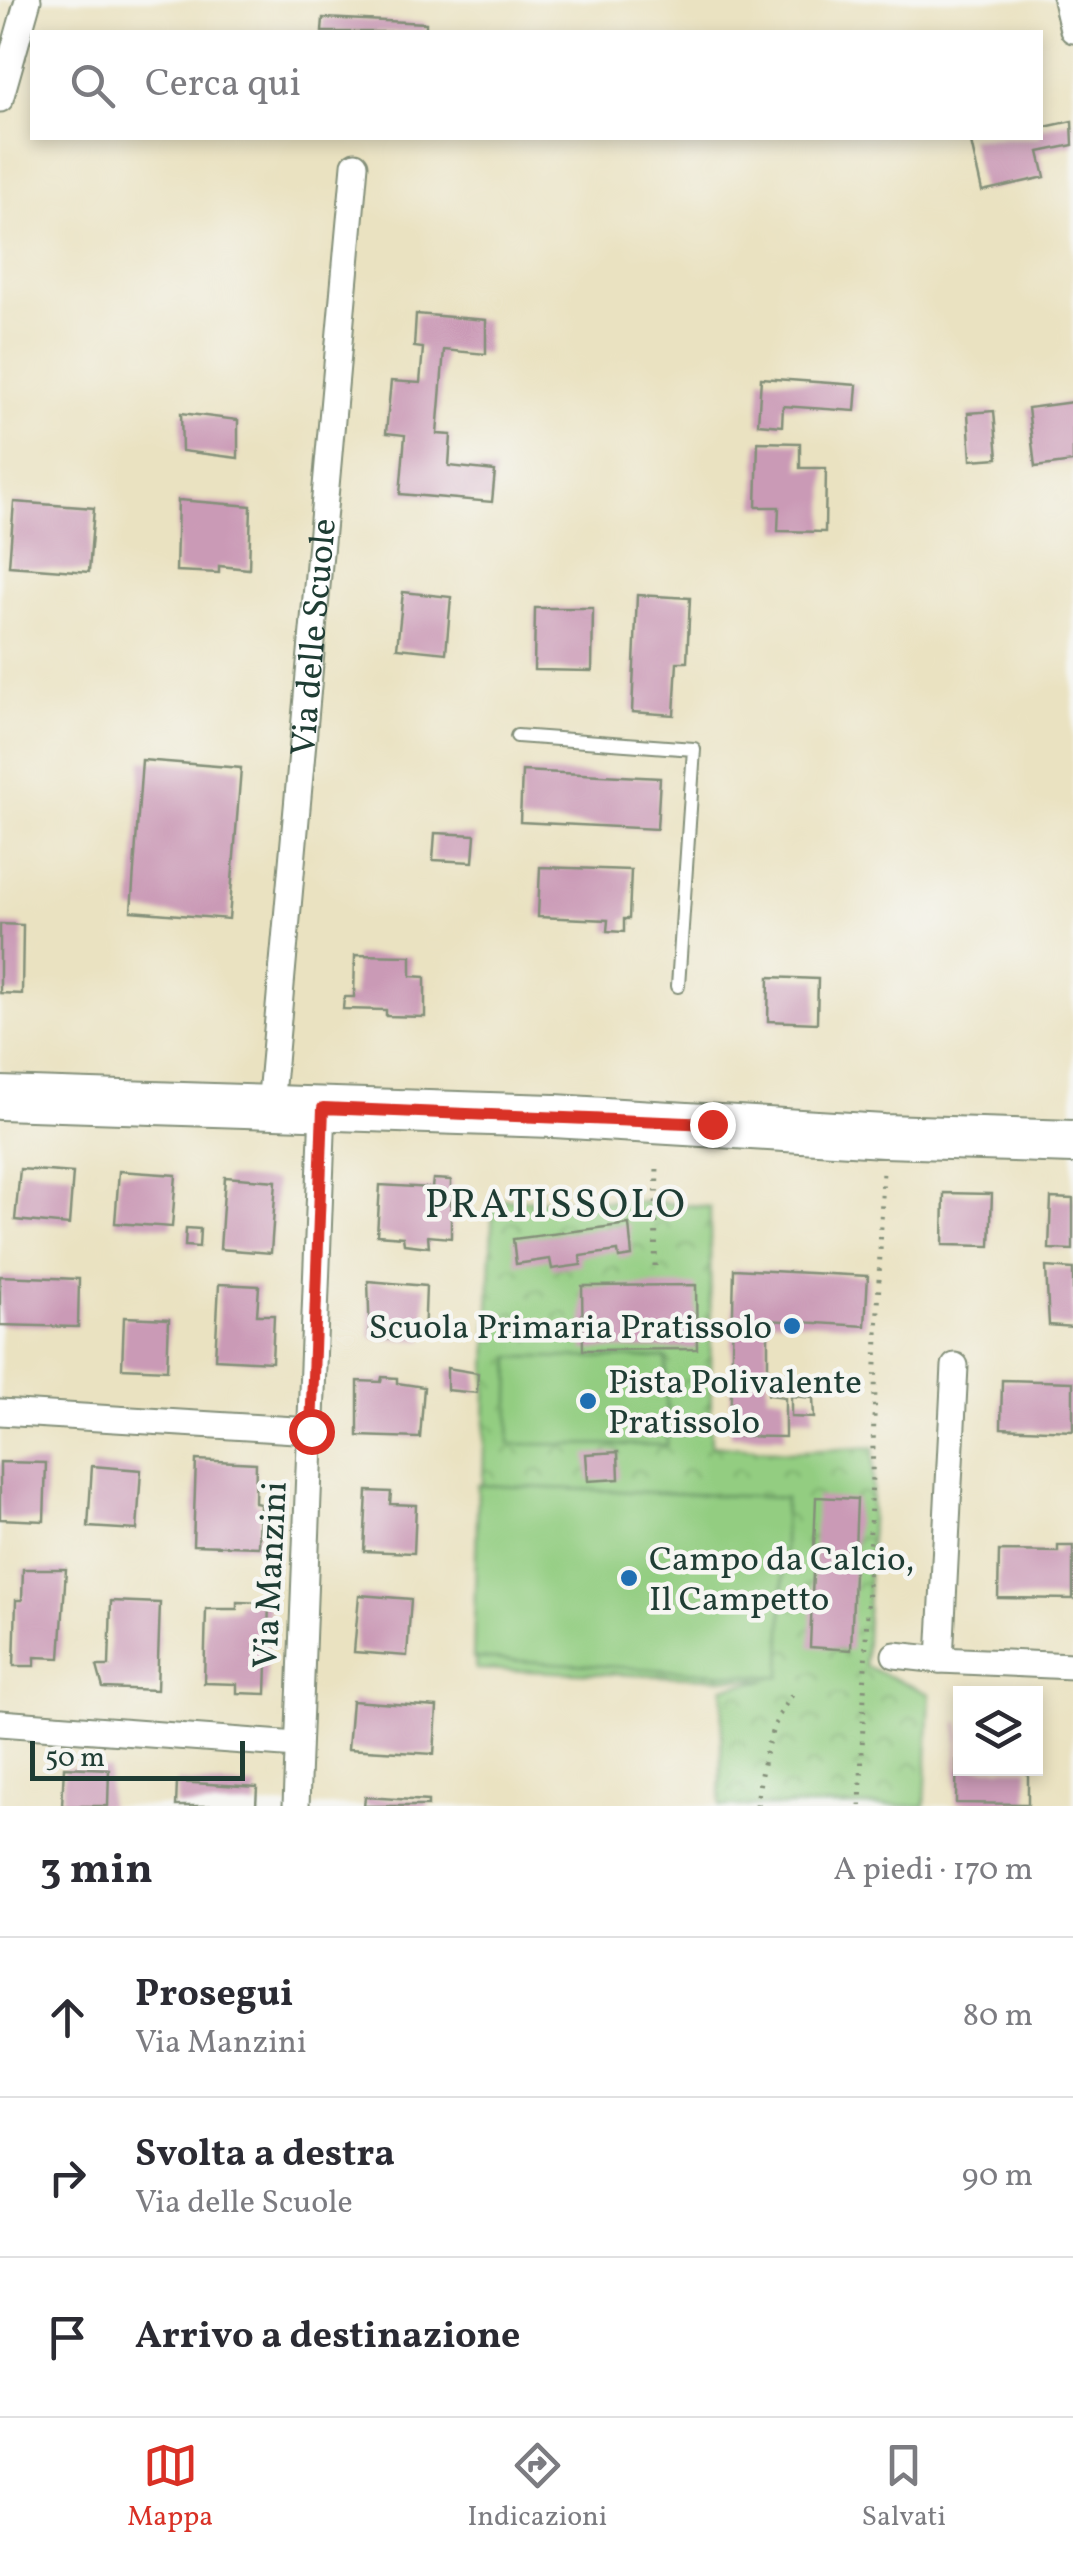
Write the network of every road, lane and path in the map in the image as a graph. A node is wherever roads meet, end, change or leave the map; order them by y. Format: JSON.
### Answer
{"nodes":[{"id":1,"x":28,"y":0,"type":"edge"},
{"id":2,"x":1066,"y":0,"type":"edge"},
{"id":3,"x":1073,"y":30,"type":"edge"},
{"id":4,"x":0,"y":99,"type":"edge"},
{"id":5,"x":355,"y":164,"type":"dead end"},
{"id":6,"x":518,"y":736,"type":"dead end"},
{"id":7,"x":678,"y":986,"type":"dead end"},
{"id":8,"x":0,"y":1098,"type":"edge"},
{"id":9,"x":270,"y":1107,"type":"junction"},
{"id":10,"x":323,"y":1108,"type":"junction"},
{"id":11,"x":1073,"y":1142,"type":"edge"},
{"id":12,"x":883,"y":1160,"type":"dead end"},
{"id":13,"x":656,"y":1165,"type":"dead end"},
{"id":14,"x":654,"y":1266,"type":"dead end"},
{"id":15,"x":954,"y":1366,"type":"dead end"},
{"id":16,"x":0,"y":1412,"type":"edge"},
{"id":17,"x":311,"y":1431,"type":"junction"},
{"id":18,"x":895,"y":1655,"type":"dead end"},
{"id":19,"x":940,"y":1660,"type":"junction"},
{"id":20,"x":1073,"y":1666,"type":"edge"},
{"id":21,"x":796,"y":1690,"type":"dead end"},
{"id":22,"x":0,"y":1723,"type":"edge"},
{"id":23,"x":297,"y":1745,"type":"junction"},
{"id":24,"x":296,"y":1806,"type":"edge"},
{"id":25,"x":758,"y":1806,"type":"edge"},
{"id":26,"x":860,"y":1806,"type":"edge"}],
"edges":[{"from":1,"to":4,"type":"street"},
{"from":2,"to":3,"type":"street"},
{"from":5,"to":9,"type":"street","name":"Via delle Scuole"},
{"from":6,"to":7,"type":"lane"},
{"from":8,"to":9,"type":"main road"},
{"from":9,"to":10,"type":"main road"},
{"from":10,"to":11,"type":"main road"},
{"from":10,"to":17,"type":"street","name":"Via Manzini"},
{"from":12,"to":26,"type":"path"},
{"from":13,"to":14,"type":"path"},
{"from":15,"to":19,"type":"street"},
{"from":16,"to":17,"type":"street"},
{"from":17,"to":23,"type":"street","name":"Via Manzini"},
{"from":18,"to":19,"type":"street"},
{"from":19,"to":20,"type":"street"},
{"from":21,"to":25,"type":"path"},
{"from":22,"to":23,"type":"street"},
{"from":23,"to":24,"type":"street","name":"Via Manzini"}]}
